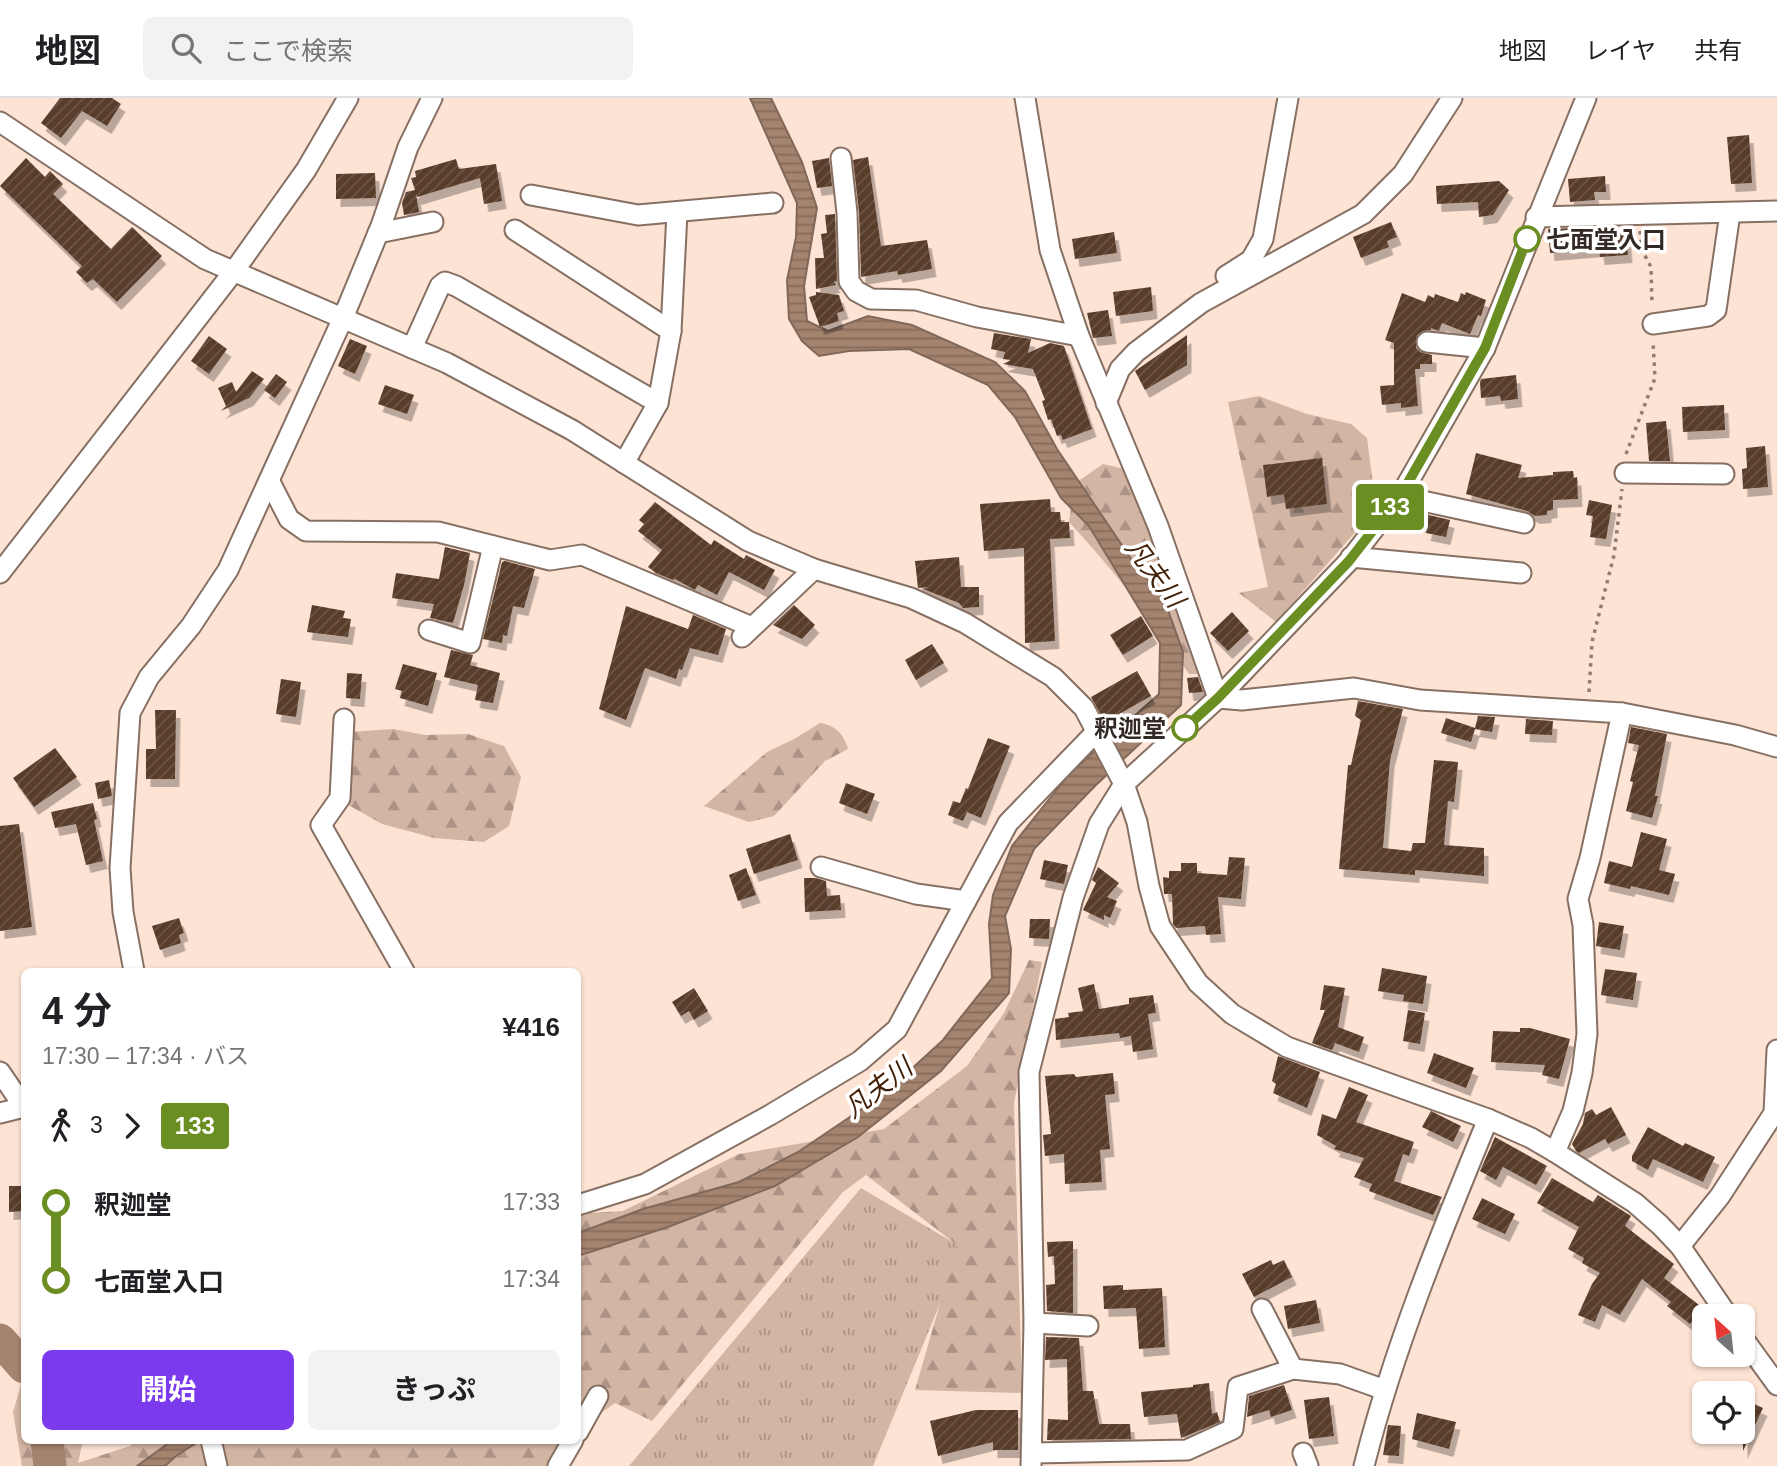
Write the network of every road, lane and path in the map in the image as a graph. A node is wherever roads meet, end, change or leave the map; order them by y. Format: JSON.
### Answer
{"nodes":[{"id":1,"x":348,"y":98,"type":"edge"},
{"id":2,"x":432,"y":98,"type":"edge"},
{"id":3,"x":1025,"y":98,"type":"edge"},
{"id":4,"x":1288,"y":98,"type":"edge"},
{"id":5,"x":1452,"y":98,"type":"edge"},
{"id":6,"x":1586,"y":98,"type":"edge"},
{"id":7,"x":0,"y":122,"type":"edge"},
{"id":8,"x":841,"y":158,"type":"dead end"},
{"id":9,"x":531,"y":195,"type":"dead end"},
{"id":10,"x":773,"y":203,"type":"dead end"},
{"id":11,"x":1777,"y":211,"type":"edge"},
{"id":12,"x":677,"y":213,"type":"junction"},
{"id":13,"x":1730,"y":213,"type":"junction"},
{"id":14,"x":1536,"y":217,"type":"junction"},
{"id":15,"x":432,"y":222,"type":"dead end"},
{"id":16,"x":515,"y":230,"type":"dead end"},
{"id":17,"x":378,"y":233,"type":"junction"},
{"id":18,"x":233,"y":271,"type":"junction"},
{"id":19,"x":1216,"y":295,"type":"junction"},
{"id":20,"x":343,"y":318,"type":"junction"},
{"id":21,"x":1653,"y":324,"type":"dead end"},
{"id":22,"x":671,"y":331,"type":"junction"},
{"id":23,"x":1079,"y":336,"type":"junction"},
{"id":24,"x":1427,"y":342,"type":"dead end"},
{"id":25,"x":412,"y":348,"type":"junction"},
{"id":26,"x":1485,"y":348,"type":"junction"},
{"id":27,"x":658,"y":403,"type":"junction"},
{"id":28,"x":1106,"y":403,"type":"junction"},
{"id":29,"x":624,"y":463,"type":"junction"},
{"id":30,"x":1625,"y":473,"type":"dead end"},
{"id":31,"x":1724,"y":474,"type":"dead end"},
{"id":32,"x":270,"y":482,"type":"junction"},
{"id":33,"x":1402,"y":493,"type":"junction"},
{"id":34,"x":1524,"y":523,"type":"dead end"},
{"id":35,"x":493,"y":546,"type":"junction"},
{"id":36,"x":1351,"y":557,"type":"junction"},
{"id":37,"x":814,"y":569,"type":"junction"},
{"id":38,"x":0,"y":573,"type":"edge"},
{"id":39,"x":1521,"y":573,"type":"dead end"},
{"id":40,"x":429,"y":630,"type":"dead end"},
{"id":41,"x":1218,"y":698,"type":"junction"},
{"id":42,"x":1622,"y":713,"type":"junction"},
{"id":43,"x":344,"y":719,"type":"dead end"},
{"id":44,"x":1096,"y":732,"type":"junction"},
{"id":45,"x":1777,"y":747,"type":"edge"},
{"id":46,"x":1124,"y":784,"type":"junction"},
{"id":47,"x":821,"y":867,"type":"dead end"},
{"id":48,"x":966,"y":901,"type":"junction"},
{"id":49,"x":133,"y":968,"type":"edge"},
{"id":50,"x":402,"y":968,"type":"edge"},
{"id":51,"x":1777,"y":1050,"type":"edge"},
{"id":52,"x":0,"y":1072,"type":"edge"},
{"id":53,"x":21,"y":1103,"type":"edge"},
{"id":54,"x":21,"y":1108,"type":"edge"},
{"id":55,"x":0,"y":1113,"type":"edge"},
{"id":56,"x":1488,"y":1119,"type":"junction"},
{"id":57,"x":1555,"y":1152,"type":"junction"},
{"id":58,"x":581,"y":1204,"type":"edge"},
{"id":59,"x":1680,"y":1247,"type":"junction"},
{"id":60,"x":1720,"y":1304,"type":"edge"},
{"id":61,"x":1262,"y":1309,"type":"dead end"},
{"id":62,"x":1034,"y":1323,"type":"junction"},
{"id":63,"x":1088,"y":1326,"type":"dead end"},
{"id":64,"x":1755,"y":1355,"type":"edge"},
{"id":65,"x":1293,"y":1369,"type":"junction"},
{"id":66,"x":1777,"y":1385,"type":"edge"},
{"id":67,"x":1385,"y":1390,"type":"junction"},
{"id":68,"x":598,"y":1396,"type":"dead end"},
{"id":69,"x":581,"y":1427,"type":"edge"},
{"id":70,"x":212,"y":1444,"type":"edge"},
{"id":71,"x":571,"y":1444,"type":"edge"},
{"id":72,"x":1032,"y":1460,"type":"edge"},
{"id":73,"x":217,"y":1466,"type":"edge"},
{"id":74,"x":558,"y":1466,"type":"edge"},
{"id":75,"x":1364,"y":1466,"type":"edge"}],
"edges":[{"from":1,"to":18,"type":"street"},
{"from":2,"to":17,"type":"street"},
{"from":3,"to":23,"type":"street"},
{"from":4,"to":19,"type":"street"},
{"from":5,"to":19,"type":"street"},
{"from":6,"to":14,"type":"street"},
{"from":7,"to":18,"type":"street"},
{"from":8,"to":23,"type":"street"},
{"from":9,"to":12,"type":"street"},
{"from":10,"to":12,"type":"street"},
{"from":11,"to":13,"type":"street"},
{"from":12,"to":22,"type":"street"},
{"from":13,"to":14,"type":"street"},
{"from":13,"to":21,"type":"street"},
{"from":14,"to":26,"type":"street"},
{"from":15,"to":17,"type":"street"},
{"from":16,"to":22,"type":"street"},
{"from":17,"to":20,"type":"street"},
{"from":18,"to":20,"type":"street"},
{"from":18,"to":38,"type":"street"},
{"from":19,"to":28,"type":"street"},
{"from":20,"to":25,"type":"street"},
{"from":20,"to":32,"type":"street"},
{"from":22,"to":27,"type":"street"},
{"from":23,"to":28,"type":"street"},
{"from":24,"to":26,"type":"street"},
{"from":25,"to":27,"type":"street"},
{"from":25,"to":29,"type":"street"},
{"from":26,"to":33,"type":"street"},
{"from":27,"to":29,"type":"street"},
{"from":28,"to":41,"type":"street"},
{"from":29,"to":37,"type":"street"},
{"from":30,"to":31,"type":"street"},
{"from":32,"to":35,"type":"street"},
{"from":32,"to":49,"type":"street"},
{"from":33,"to":34,"type":"street"},
{"from":33,"to":36,"type":"street"},
{"from":35,"to":37,"type":"street"},
{"from":35,"to":40,"type":"street"},
{"from":36,"to":39,"type":"street"},
{"from":36,"to":41,"type":"street"},
{"from":37,"to":44,"type":"street"},
{"from":41,"to":42,"type":"street"},
{"from":41,"to":46,"type":"street"},
{"from":42,"to":45,"type":"street"},
{"from":42,"to":57,"type":"street"},
{"from":43,"to":50,"type":"street"},
{"from":44,"to":46,"type":"street"},
{"from":44,"to":48,"type":"street"},
{"from":46,"to":56,"type":"street"},
{"from":46,"to":62,"type":"street"},
{"from":47,"to":48,"type":"street"},
{"from":48,"to":58,"type":"street"},
{"from":51,"to":59,"type":"street"},
{"from":52,"to":53,"type":"street"},
{"from":54,"to":55,"type":"street"},
{"from":56,"to":57,"type":"street"},
{"from":56,"to":67,"type":"street"},
{"from":57,"to":59,"type":"street"},
{"from":59,"to":60,"type":"street"},
{"from":61,"to":65,"type":"street"},
{"from":62,"to":63,"type":"street"},
{"from":62,"to":72,"type":"street"},
{"from":64,"to":66,"type":"street"},
{"from":65,"to":67,"type":"street"},
{"from":65,"to":72,"type":"street"},
{"from":67,"to":75,"type":"street"},
{"from":68,"to":69,"type":"street"},
{"from":70,"to":73,"type":"street"},
{"from":71,"to":74,"type":"street"}]}
